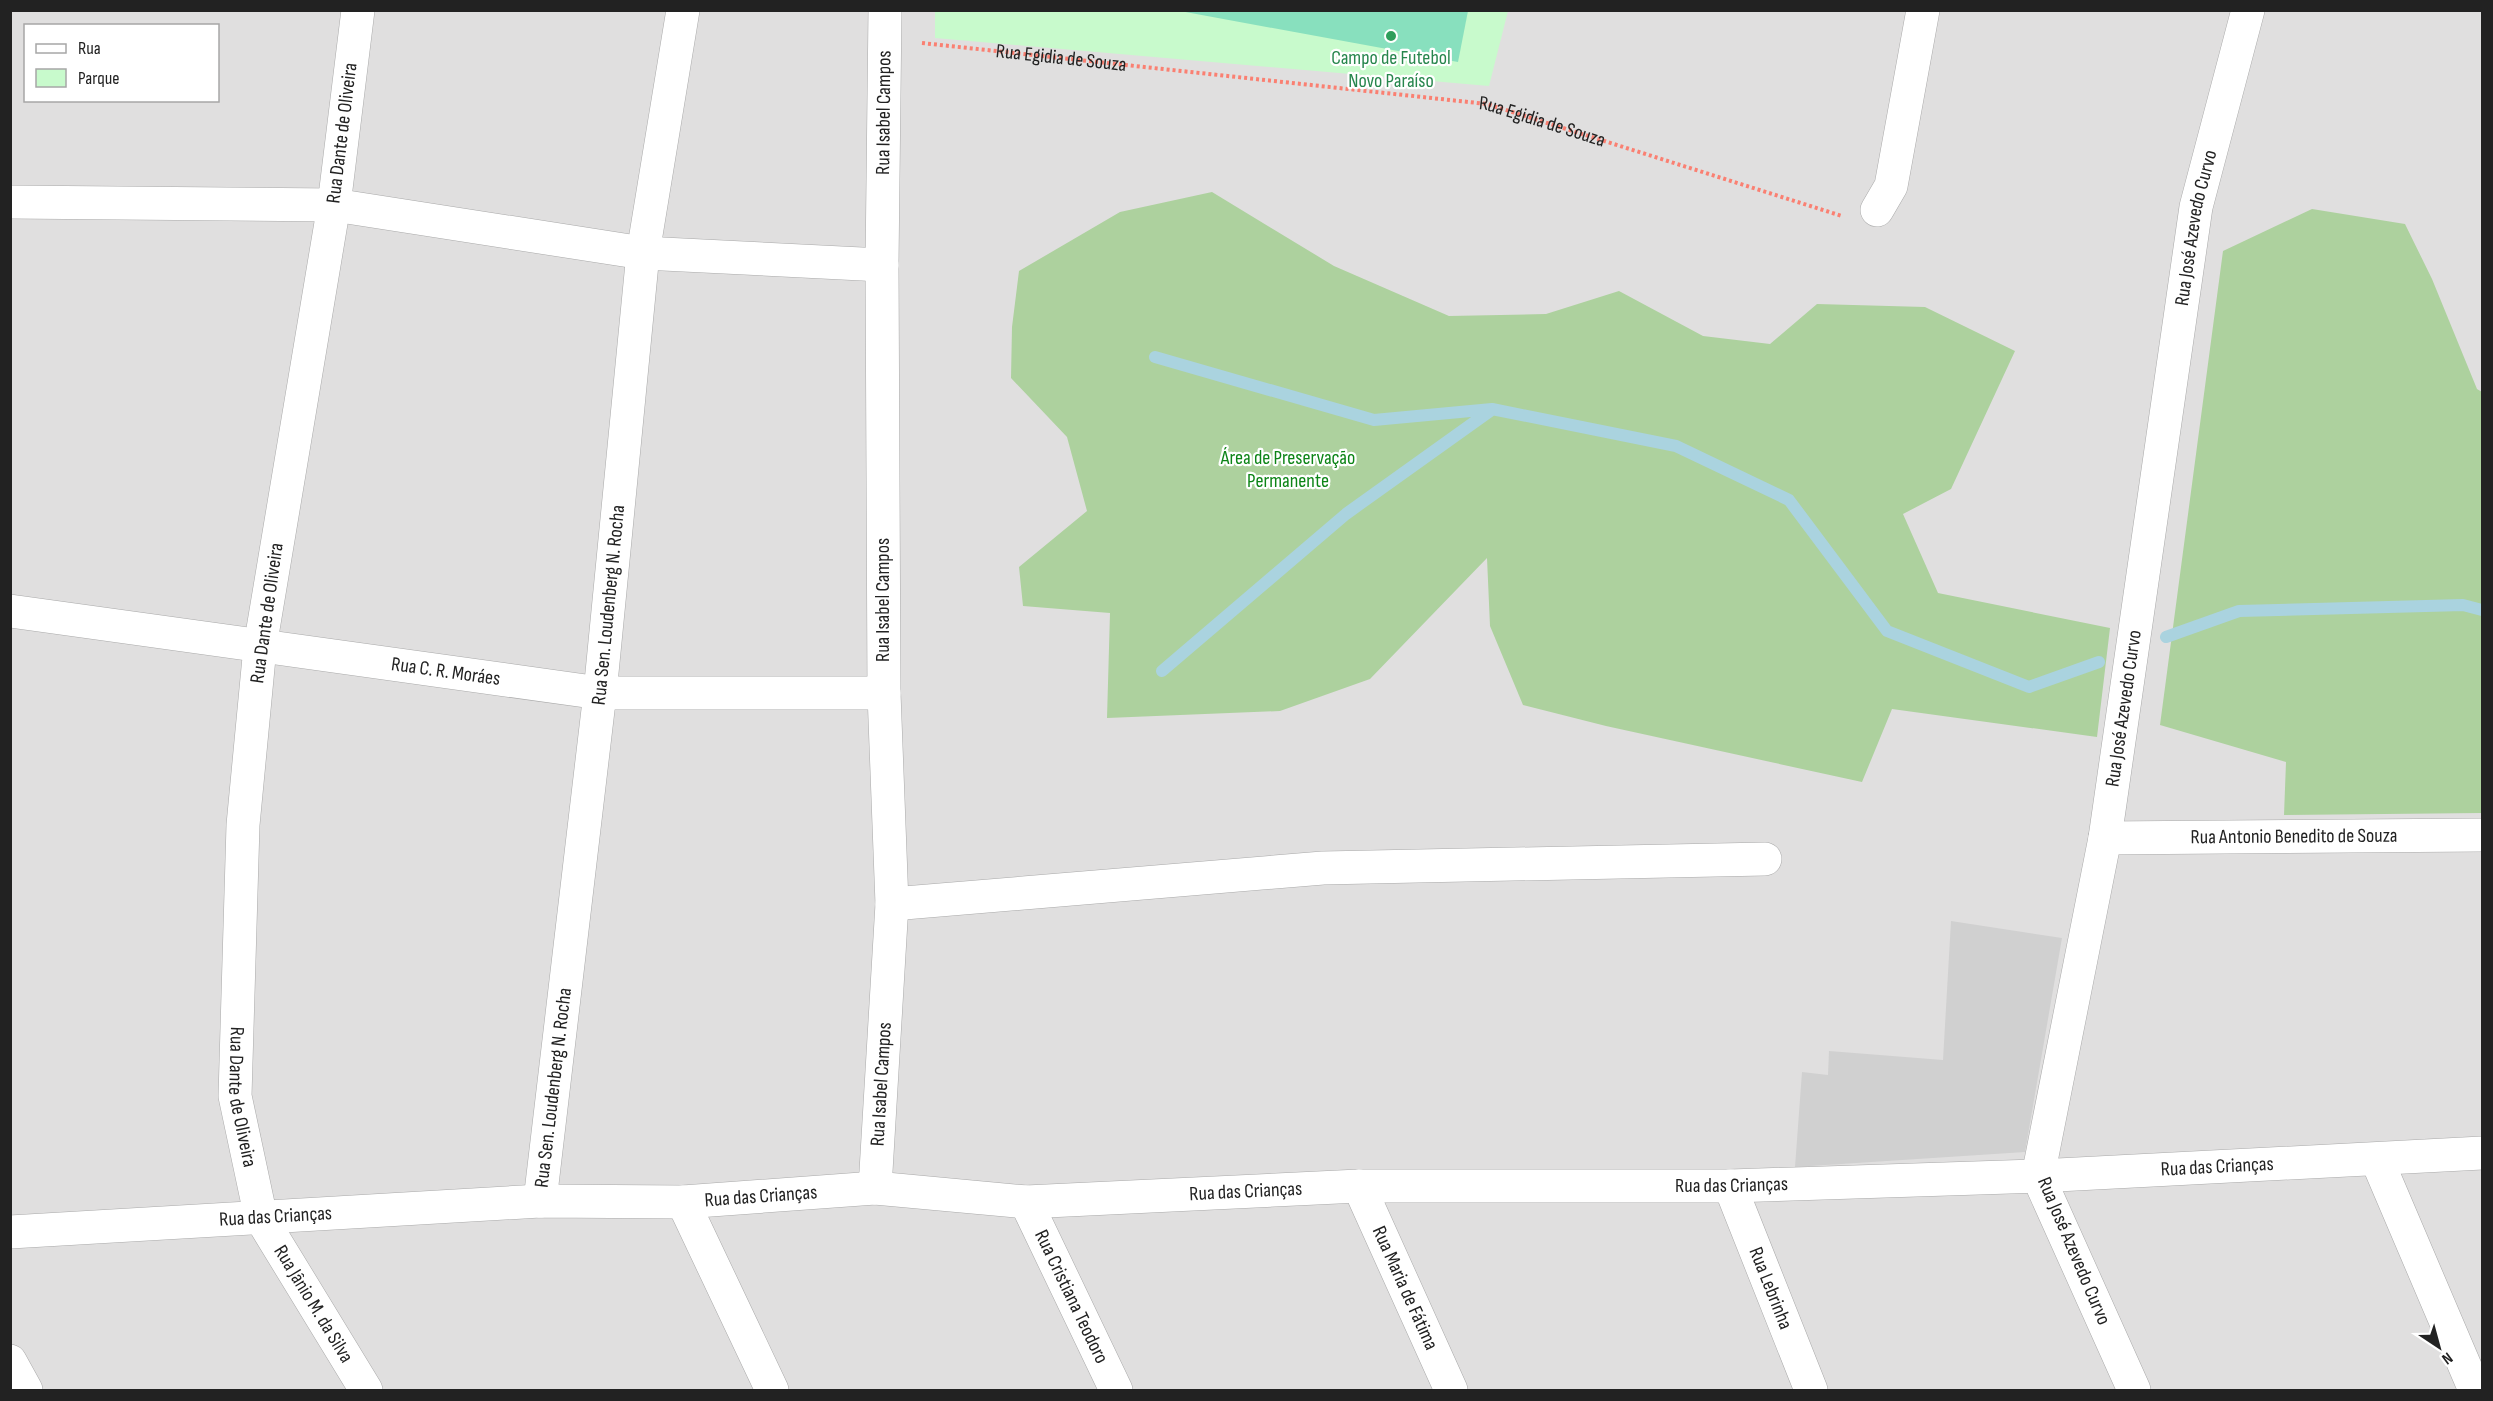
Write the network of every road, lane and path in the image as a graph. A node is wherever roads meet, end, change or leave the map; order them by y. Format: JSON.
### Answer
{"nodes":[{"id":1,"x":358,"y":10,"type":"edge"},
{"id":2,"x":682,"y":10,"type":"edge"},
{"id":3,"x":1923,"y":10,"type":"edge"},
{"id":4,"x":2248,"y":10,"type":"edge"},
{"id":5,"x":884,"y":25,"type":"edge"},
{"id":6,"x":10,"y":202,"type":"edge"},
{"id":7,"x":334,"y":205,"type":"junction"},
{"id":8,"x":1877,"y":210,"type":"joint"},
{"id":9,"x":643,"y":253,"type":"junction"},
{"id":10,"x":882,"y":265,"type":"junction"},
{"id":11,"x":10,"y":611,"type":"edge"},
{"id":12,"x":260,"y":647,"type":"junction"},
{"id":13,"x":600,"y":693,"type":"junction"},
{"id":14,"x":884,"y":693,"type":"junction"},
{"id":15,"x":2482,"y":835,"type":"edge"},
{"id":16,"x":2105,"y":838,"type":"junction"},
{"id":17,"x":1765,"y":859,"type":"dead end"},
{"id":18,"x":892,"y":904,"type":"junction"},
{"id":19,"x":2482,"y":1153,"type":"edge"},
{"id":20,"x":2377,"y":1160,"type":"junction"},
{"id":21,"x":2038,"y":1176,"type":"junction"},
{"id":22,"x":1359,"y":1186,"type":"junction"},
{"id":23,"x":1730,"y":1186,"type":"junction"},
{"id":24,"x":875,"y":1188,"type":"junction"},
{"id":25,"x":540,"y":1200,"type":"junction"},
{"id":26,"x":683,"y":1202,"type":"junction"},
{"id":27,"x":1026,"y":1202,"type":"junction"},
{"id":28,"x":261,"y":1218,"type":"junction"},
{"id":29,"x":10,"y":1232,"type":"edge"},
{"id":30,"x":10,"y":1361,"type":"edge"},
{"id":31,"x":26,"y":1390,"type":"edge"},
{"id":32,"x":366,"y":1390,"type":"edge"},
{"id":33,"x":772,"y":1390,"type":"edge"},
{"id":34,"x":1116,"y":1390,"type":"edge"},
{"id":35,"x":1451,"y":1390,"type":"edge"},
{"id":36,"x":1811,"y":1390,"type":"edge"},
{"id":37,"x":2134,"y":1390,"type":"edge"},
{"id":38,"x":2475,"y":1390,"type":"edge"}],
"edges":[{"from":1,"to":7,"type":"street","name":"Rua Dante de Oliveira"},
{"from":2,"to":9,"type":"street","name":"Rua Sen. Loudenberg N. Rocha"},
{"from":3,"to":8,"type":"street"},
{"from":4,"to":16,"type":"street","name":"Rua José Azevedo Curvo"},
{"from":5,"to":8,"type":"path","name":"Rua Egidia de Souza"},
{"from":5,"to":10,"type":"street","name":"Rua Isabel Campos"},
{"from":6,"to":7,"type":"street"},
{"from":7,"to":9,"type":"street"},
{"from":7,"to":12,"type":"street","name":"Rua Dante de Oliveira"},
{"from":9,"to":10,"type":"street"},
{"from":9,"to":13,"type":"street","name":"Rua Sen. Loudenberg N. Rocha"},
{"from":10,"to":14,"type":"street","name":"Rua Isabel Campos"},
{"from":11,"to":12,"type":"street","name":"Rua C. R. Moráes"},
{"from":12,"to":13,"type":"street","name":"Rua C. R. Moráes"},
{"from":12,"to":28,"type":"street","name":"Rua Dante de Oliveira"},
{"from":13,"to":14,"type":"street","name":"Rua C. R. Moráes"},
{"from":13,"to":25,"type":"street","name":"Rua Sen. Loudenberg N. Rocha"},
{"from":14,"to":18,"type":"street","name":"Rua Isabel Campos"},
{"from":15,"to":16,"type":"street","name":"Rua Antonio Benedito de Souza"},
{"from":16,"to":21,"type":"street","name":"Rua José Azevedo Curvo"},
{"from":17,"to":18,"type":"street"},
{"from":18,"to":24,"type":"street","name":"Rua Isabel Campos"},
{"from":19,"to":20,"type":"street","name":"Rua das Crianças"},
{"from":20,"to":21,"type":"street","name":"Rua das Crianças"},
{"from":20,"to":38,"type":"street"},
{"from":21,"to":23,"type":"street","name":"Rua das Crianças"},
{"from":21,"to":37,"type":"street","name":"Rua José Azevedo Curvo"},
{"from":22,"to":23,"type":"street","name":"Rua das Crianças"},
{"from":22,"to":27,"type":"street","name":"Rua das Crianças"},
{"from":22,"to":35,"type":"street","name":"Rua Maria de Fátima"},
{"from":23,"to":36,"type":"street","name":"Rua Lebrinha"},
{"from":24,"to":26,"type":"street","name":"Rua das Crianças"},
{"from":24,"to":27,"type":"street","name":"Rua das Crianças"},
{"from":25,"to":26,"type":"street","name":"Rua das Crianças"},
{"from":25,"to":28,"type":"street","name":"Rua das Crianças"},
{"from":26,"to":33,"type":"street"},
{"from":27,"to":34,"type":"street","name":"Rua Cristiana Teodoro"},
{"from":28,"to":29,"type":"street","name":"Rua das Crianças"},
{"from":28,"to":32,"type":"street","name":"Rua Jânio M. da Silva"},
{"from":30,"to":31,"type":"street"}]}
